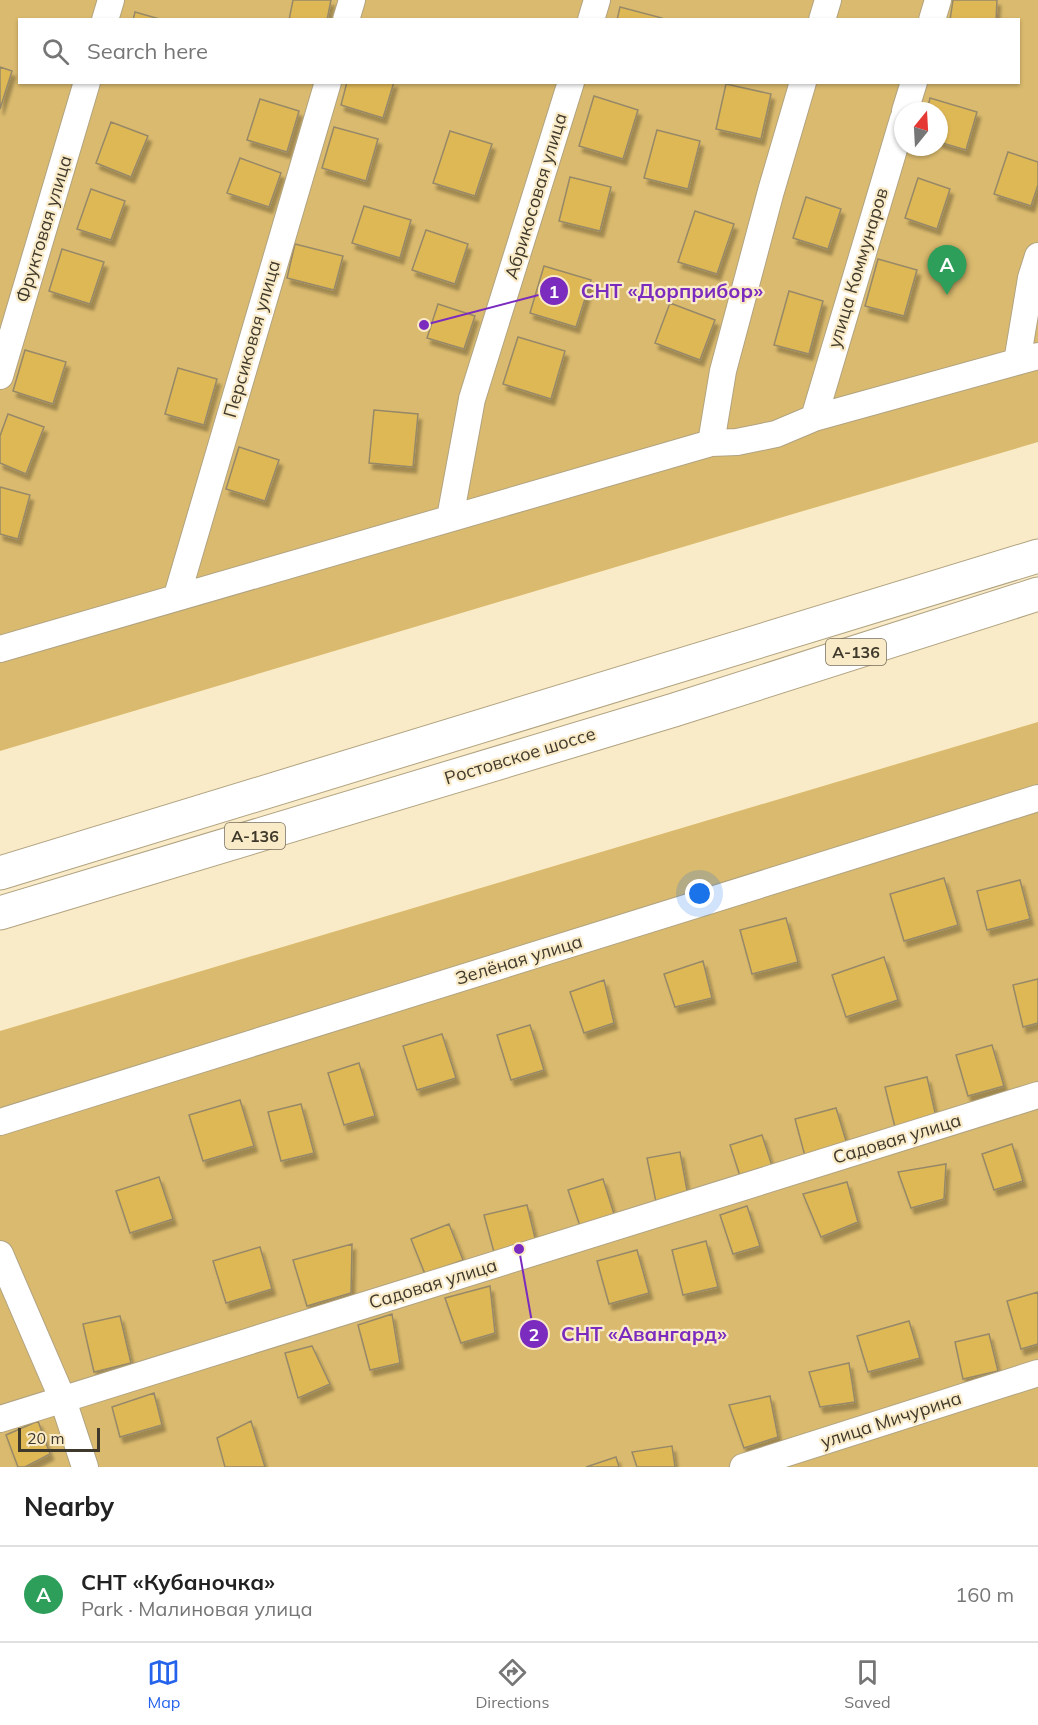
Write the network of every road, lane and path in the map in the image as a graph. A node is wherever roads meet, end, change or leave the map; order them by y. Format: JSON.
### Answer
{"nodes":[{"id":1,"x":111,"y":0,"type":"edge"},
{"id":2,"x":352,"y":0,"type":"edge"},
{"id":3,"x":597,"y":0,"type":"edge"},
{"id":4,"x":828,"y":0,"type":"edge"},
{"id":5,"x":938,"y":0,"type":"edge"},
{"id":6,"x":106,"y":18,"type":"edge"},
{"id":7,"x":347,"y":18,"type":"edge"},
{"id":8,"x":592,"y":18,"type":"edge"},
{"id":9,"x":823,"y":18,"type":"edge"},
{"id":10,"x":933,"y":18,"type":"edge"},
{"id":11,"x":86,"y":84,"type":"edge"},
{"id":12,"x":327,"y":84,"type":"edge"},
{"id":13,"x":570,"y":84,"type":"edge"},
{"id":14,"x":802,"y":84,"type":"edge"},
{"id":15,"x":913,"y":84,"type":"edge"},
{"id":16,"x":908,"y":102,"type":"edge"},
{"id":17,"x":894,"y":148,"type":"edge"},
{"id":18,"x":1038,"y":256,"type":"edge"},
{"id":19,"x":1028,"y":359,"type":"edge"},
{"id":20,"x":0,"y":376,"type":"edge"},
{"id":21,"x":814,"y":418,"type":"junction"},
{"id":22,"x":711,"y":443,"type":"junction"},
{"id":23,"x":450,"y":518,"type":"junction"},
{"id":24,"x":1038,"y":556,"type":"edge"},
{"id":25,"x":1038,"y":594,"type":"edge"},
{"id":26,"x":177,"y":596,"type":"junction"},
{"id":27,"x":0,"y":649,"type":"edge"},
{"id":28,"x":1038,"y":798,"type":"edge"},
{"id":29,"x":0,"y":873,"type":"edge"},
{"id":30,"x":0,"y":913,"type":"edge"},
{"id":31,"x":1038,"y":1095,"type":"edge"},
{"id":32,"x":0,"y":1122,"type":"edge"},
{"id":33,"x":0,"y":1254,"type":"edge"},
{"id":34,"x":1038,"y":1373,"type":"edge"},
{"id":35,"x":63,"y":1400,"type":"junction"},
{"id":36,"x":0,"y":1419,"type":"edge"},
{"id":37,"x":85,"y":1467,"type":"edge"},
{"id":38,"x":743,"y":1467,"type":"edge"}],
"edges":[{"from":1,"to":6,"type":"street"},
{"from":2,"to":7,"type":"street"},
{"from":3,"to":8,"type":"street"},
{"from":4,"to":9,"type":"street"},
{"from":5,"to":10,"type":"street"},
{"from":11,"to":20,"type":"street","name":"Фруктовая улица"},
{"from":12,"to":26,"type":"street","name":"Персиковая улица"},
{"from":13,"to":23,"type":"street","name":"Абрикосовая улица"},
{"from":14,"to":22,"type":"street"},
{"from":15,"to":16,"type":"street"},
{"from":17,"to":21,"type":"street","name":"улица Коммунаров"},
{"from":18,"to":19,"type":"street"},
{"from":19,"to":21,"type":"street"},
{"from":21,"to":22,"type":"street"},
{"from":22,"to":23,"type":"street"},
{"from":23,"to":26,"type":"street"},
{"from":24,"to":29,"type":"highway","number":"А-136"},
{"from":25,"to":30,"type":"highway","name":"Ростовское шоссе","number":"А-136"},
{"from":26,"to":27,"type":"street"},
{"from":28,"to":32,"type":"street","name":"Зелёная улица"},
{"from":31,"to":35,"type":"street","name":"Садовая улица"},
{"from":33,"to":35,"type":"street"},
{"from":34,"to":38,"type":"street","name":"улица Мичурина"},
{"from":35,"to":36,"type":"street","name":"Садовая улица"},
{"from":35,"to":37,"type":"street"}]}
